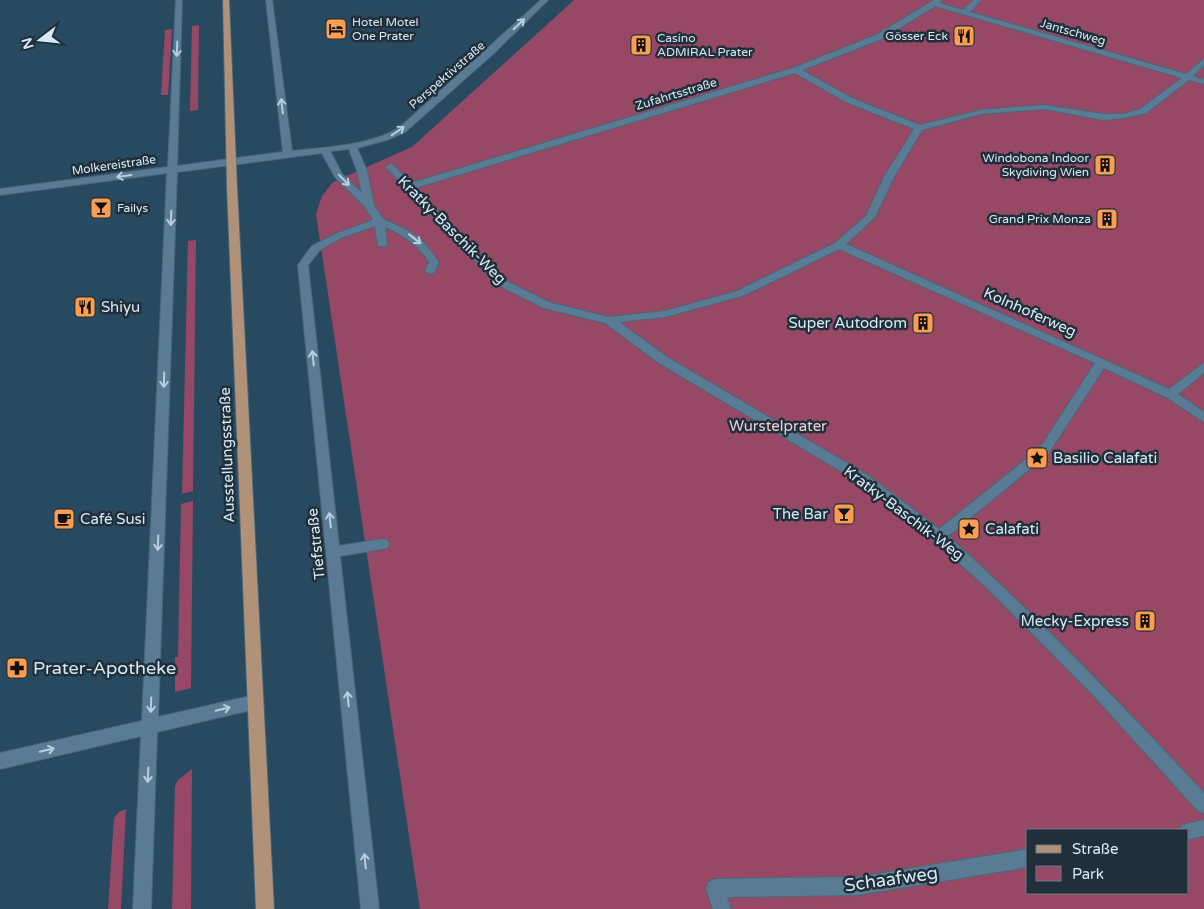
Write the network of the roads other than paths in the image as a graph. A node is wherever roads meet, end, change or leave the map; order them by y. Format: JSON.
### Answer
{"nodes":[{"id":1,"x":179,"y":0,"type":"edge"},
{"id":2,"x":226,"y":0,"type":"edge"},
{"id":3,"x":269,"y":0,"type":"edge"},
{"id":4,"x":544,"y":0,"type":"edge"},
{"id":5,"x":978,"y":0,"type":"edge"},
{"id":6,"x":938,"y":2,"type":"edge"},
{"id":7,"x":965,"y":12,"type":"junction"},
{"id":8,"x":1204,"y":61,"type":"edge"},
{"id":9,"x":796,"y":70,"type":"junction"},
{"id":10,"x":1188,"y":77,"type":"junction"},
{"id":11,"x":1204,"y":82,"type":"edge"},
{"id":12,"x":919,"y":128,"type":"junction"},
{"id":13,"x":352,"y":146,"type":"junction"},
{"id":14,"x":325,"y":150,"type":"junction"},
{"id":15,"x":288,"y":155,"type":"junction"},
{"id":16,"x":232,"y":162,"type":"junction"},
{"id":17,"x":390,"y":166,"type":"dead end"},
{"id":18,"x":172,"y":169,"type":"junction"},
{"id":19,"x":409,"y":187,"type":"junction"},
{"id":20,"x":0,"y":192,"type":"edge"},
{"id":21,"x":369,"y":205,"type":"junction"},
{"id":22,"x":379,"y":221,"type":"junction"},
{"id":23,"x":382,"y":244,"type":"dead end"},
{"id":24,"x":839,"y":244,"type":"junction"},
{"id":25,"x":430,"y":271,"type":"dead end"},
{"id":26,"x":609,"y":320,"type":"junction"},
{"id":27,"x":1102,"y":362,"type":"junction"},
{"id":28,"x":1204,"y":367,"type":"edge"},
{"id":29,"x":1170,"y":394,"type":"junction"},
{"id":30,"x":1204,"y":418,"type":"edge"},
{"id":31,"x":938,"y":536,"type":"junction"},
{"id":32,"x":382,"y":544,"type":"dead end"},
{"id":33,"x":334,"y":552,"type":"junction"},
{"id":34,"x":255,"y":702,"type":"junction"},
{"id":35,"x":150,"y":726,"type":"junction"},
{"id":36,"x":0,"y":761,"type":"edge"},
{"id":37,"x":1204,"y":804,"type":"edge"},
{"id":38,"x":1204,"y":828,"type":"edge"},
{"id":39,"x":1189,"y":831,"type":"edge"},
{"id":40,"x":1026,"y":858,"type":"edge"},
{"id":41,"x":142,"y":909,"type":"edge"},
{"id":42,"x":265,"y":909,"type":"edge"},
{"id":43,"x":370,"y":909,"type":"edge"},
{"id":44,"x":722,"y":909,"type":"edge"}],
"edges":[{"from":1,"to":18,"type":"street","one_way":true},
{"from":2,"to":16,"type":"main road","name":"Ausstellungsstraße"},
{"from":15,"to":3,"type":"street","one_way":true},
{"from":13,"to":4,"type":"street","name":"Perspektivstraße","one_way":true},
{"from":5,"to":7,"type":"street"},
{"from":6,"to":7,"type":"street","name":"Jantschweg"},
{"from":6,"to":9,"type":"street","name":"Zufahrtsstraße"},
{"from":7,"to":10,"type":"street","name":"Jantschweg"},
{"from":8,"to":10,"type":"street"},
{"from":9,"to":12,"type":"street"},
{"from":9,"to":19,"type":"street","name":"Zufahrtsstraße"},
{"from":10,"to":11,"type":"street","name":"Jantschweg"},
{"from":10,"to":12,"type":"street"},
{"from":12,"to":24,"type":"street"},
{"from":13,"to":14,"type":"street","name":"Perspektivstraße"},
{"from":13,"to":21,"type":"street"},
{"from":14,"to":15,"type":"street","name":"Perspektivstraße"},
{"from":14,"to":21,"type":"street","one_way":true},
{"from":15,"to":16,"type":"street","name":"Molkereistraße"},
{"from":16,"to":18,"type":"street","name":"Molkereistraße"},
{"from":16,"to":34,"type":"main road","name":"Ausstellungsstraße"},
{"from":17,"to":19,"type":"street","name":"Kratky-Baschik-Weg"},
{"from":18,"to":20,"type":"street","name":"Molkereistraße","one_way":true},
{"from":18,"to":35,"type":"street","one_way":true},
{"from":19,"to":26,"type":"street","name":"Kratky-Baschik-Weg"},
{"from":21,"to":22,"type":"street"},
{"from":22,"to":23,"type":"street"},
{"from":22,"to":25,"type":"street","one_way":true},
{"from":33,"to":22,"type":"street","name":"Tiefstraße","one_way":true},
{"from":24,"to":26,"type":"street"},
{"from":24,"to":27,"type":"street","name":"Kolnhoferweg"},
{"from":26,"to":31,"type":"street","name":"Kratky-Baschik-Weg"},
{"from":27,"to":29,"type":"street","name":"Kolnhoferweg"},
{"from":27,"to":31,"type":"street"},
{"from":28,"to":29,"type":"street"},
{"from":29,"to":30,"type":"street","name":"Kolnhoferweg"},
{"from":31,"to":37,"type":"street","name":"Kratky-Baschik-Weg"},
{"from":32,"to":33,"type":"street"},
{"from":43,"to":33,"type":"street","name":"Tiefstraße","one_way":true},
{"from":35,"to":34,"type":"street","one_way":true},
{"from":34,"to":42,"type":"main road","name":"Ausstellungsstraße"},
{"from":36,"to":35,"type":"street","one_way":true},
{"from":35,"to":41,"type":"street","one_way":true},
{"from":38,"to":39,"type":"street"},
{"from":40,"to":44,"type":"street","name":"Schaafweg"}]}
